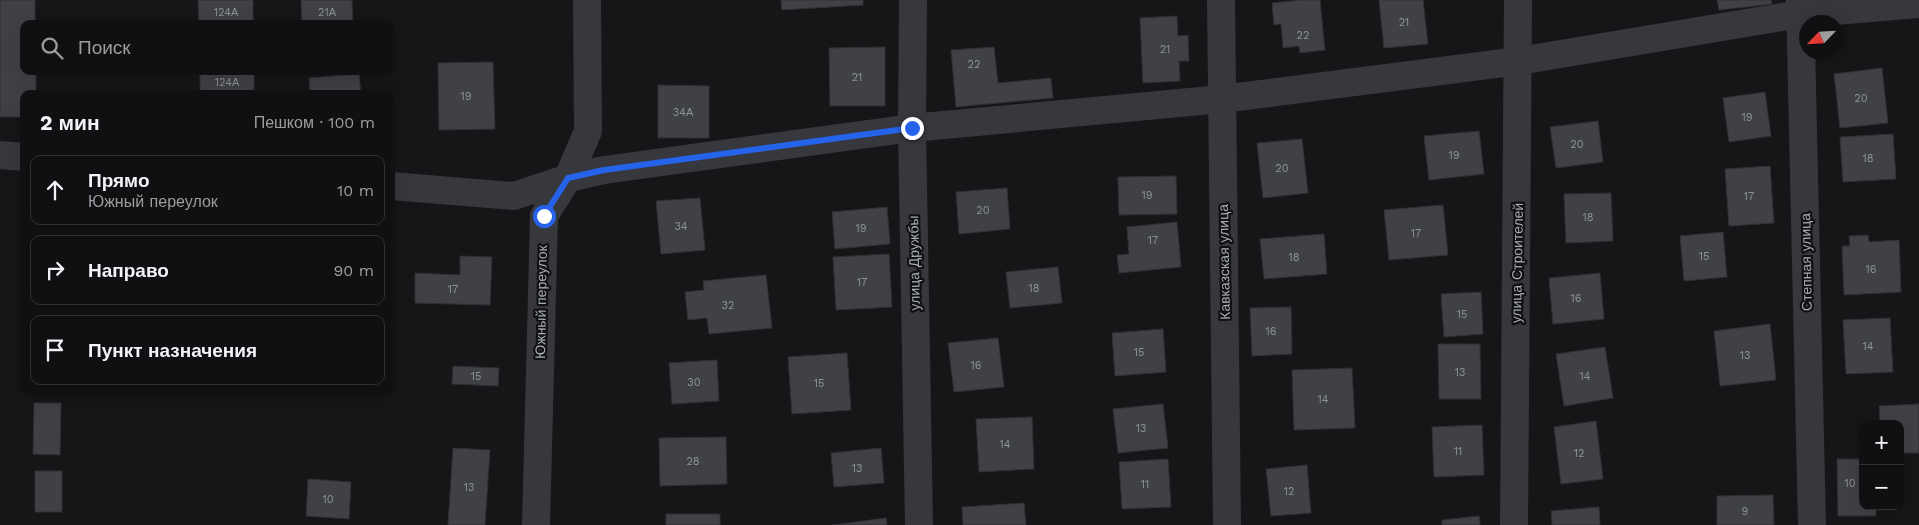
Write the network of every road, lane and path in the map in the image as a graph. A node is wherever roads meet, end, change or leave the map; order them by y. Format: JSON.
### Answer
{"nodes":[{"id":1,"x":588,"y":0,"type":"edge"},
{"id":2,"x":913,"y":0,"type":"edge"},
{"id":3,"x":1221,"y":0,"type":"edge"},
{"id":4,"x":1518,"y":0,"type":"edge"},
{"id":5,"x":1919,"y":4,"type":"edge"},
{"id":6,"x":1800,"y":7,"type":"edge"},
{"id":7,"x":1518,"y":61,"type":"junction"},
{"id":8,"x":1222,"y":99,"type":"junction"},
{"id":9,"x":912,"y":128,"type":"junction"},
{"id":10,"x":0,"y":155,"type":"edge"},
{"id":11,"x":20,"y":157,"type":"edge"},
{"id":12,"x":568,"y":178,"type":"junction"},
{"id":13,"x":395,"y":186,"type":"edge"},
{"id":14,"x":536,"y":525,"type":"edge"},
{"id":15,"x":919,"y":525,"type":"edge"},
{"id":16,"x":1227,"y":525,"type":"edge"},
{"id":17,"x":1514,"y":525,"type":"edge"},
{"id":18,"x":1812,"y":525,"type":"edge"}],
"edges":[{"from":1,"to":12,"type":"street","name":"Южный переулок"},
{"from":2,"to":9,"type":"street","name":"улица Дружбы"},
{"from":3,"to":8,"type":"street","name":"Кавказская улица"},
{"from":4,"to":7,"type":"street","name":"улица Строителей"},
{"from":5,"to":6,"type":"street"},
{"from":6,"to":7,"type":"street"},
{"from":6,"to":18,"type":"street","name":"Степная улица"},
{"from":7,"to":8,"type":"street"},
{"from":7,"to":17,"type":"street","name":"улица Строителей"},
{"from":8,"to":9,"type":"street"},
{"from":8,"to":16,"type":"street","name":"Кавказская улица"},
{"from":9,"to":12,"type":"street"},
{"from":9,"to":15,"type":"street","name":"улица Дружбы"},
{"from":10,"to":11,"type":"street"},
{"from":12,"to":13,"type":"street"},
{"from":12,"to":14,"type":"street","name":"Южный переулок"}]}
